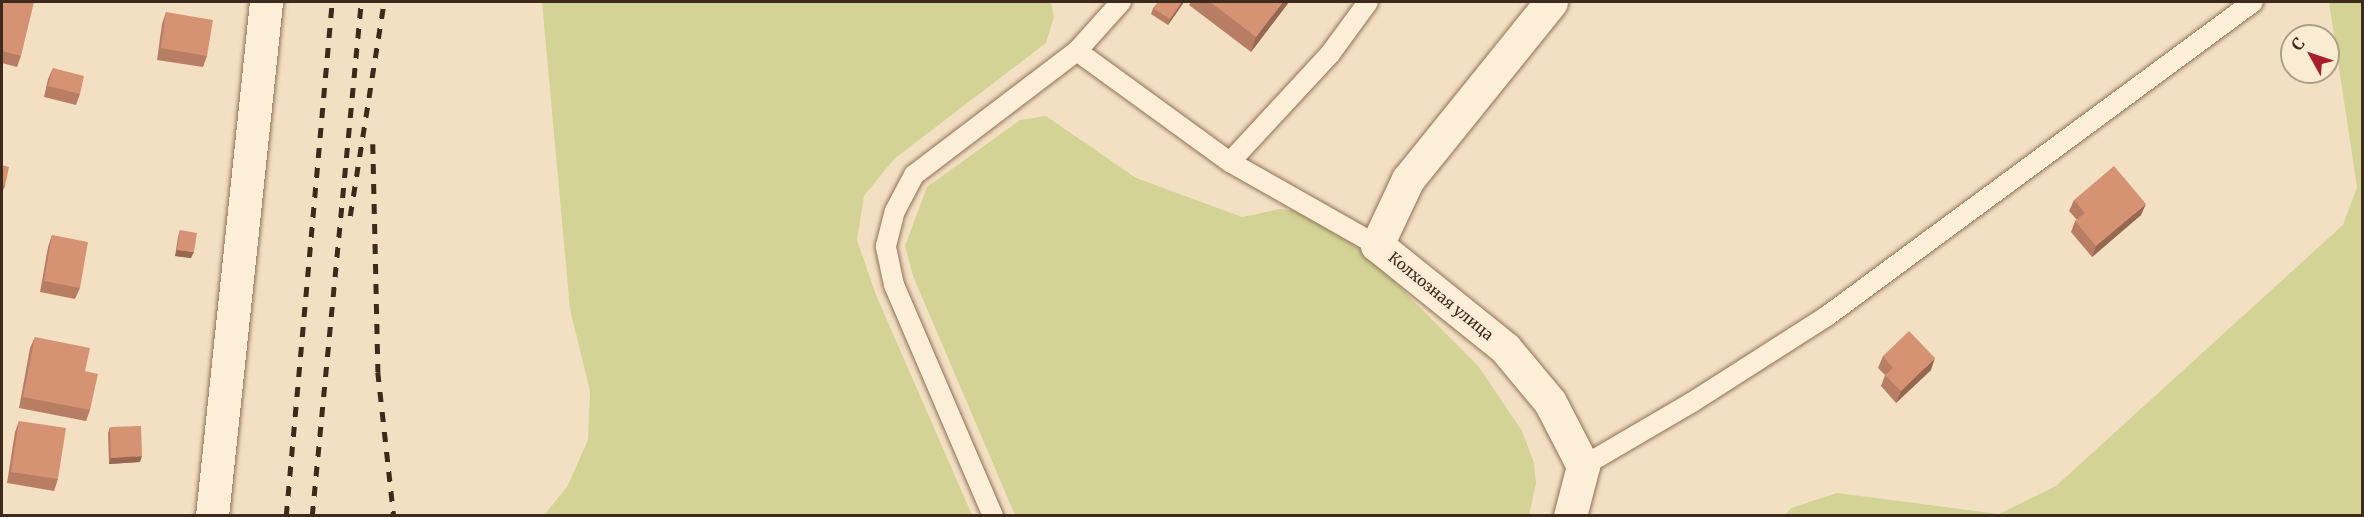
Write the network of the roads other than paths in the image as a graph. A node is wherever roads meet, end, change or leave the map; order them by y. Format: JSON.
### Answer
{"nodes":[{"id":1,"x":266,"y":2,"type":"edge"},
{"id":2,"x":1121,"y":2,"type":"edge"},
{"id":3,"x":1368,"y":2,"type":"edge"},
{"id":4,"x":1551,"y":2,"type":"edge"},
{"id":5,"x":2253,"y":2,"type":"edge"},
{"id":6,"x":1077,"y":51,"type":"junction"},
{"id":7,"x":1230,"y":162,"type":"junction"},
{"id":8,"x":1377,"y":245,"type":"junction"},
{"id":9,"x":1583,"y":466,"type":"junction"},
{"id":10,"x":212,"y":516,"type":"edge"},
{"id":11,"x":993,"y":516,"type":"edge"},
{"id":12,"x":1570,"y":516,"type":"edge"}],
"edges":[{"from":1,"to":10,"type":"street"},
{"from":2,"to":6,"type":"lane"},
{"from":3,"to":7,"type":"lane"},
{"from":4,"to":8,"type":"street","name":"Колхозная улица"},
{"from":5,"to":9,"type":"lane"},
{"from":6,"to":7,"type":"lane"},
{"from":6,"to":11,"type":"lane"},
{"from":7,"to":8,"type":"lane"},
{"from":8,"to":9,"type":"street","name":"Колхозная улица"},
{"from":9,"to":12,"type":"street"}]}
